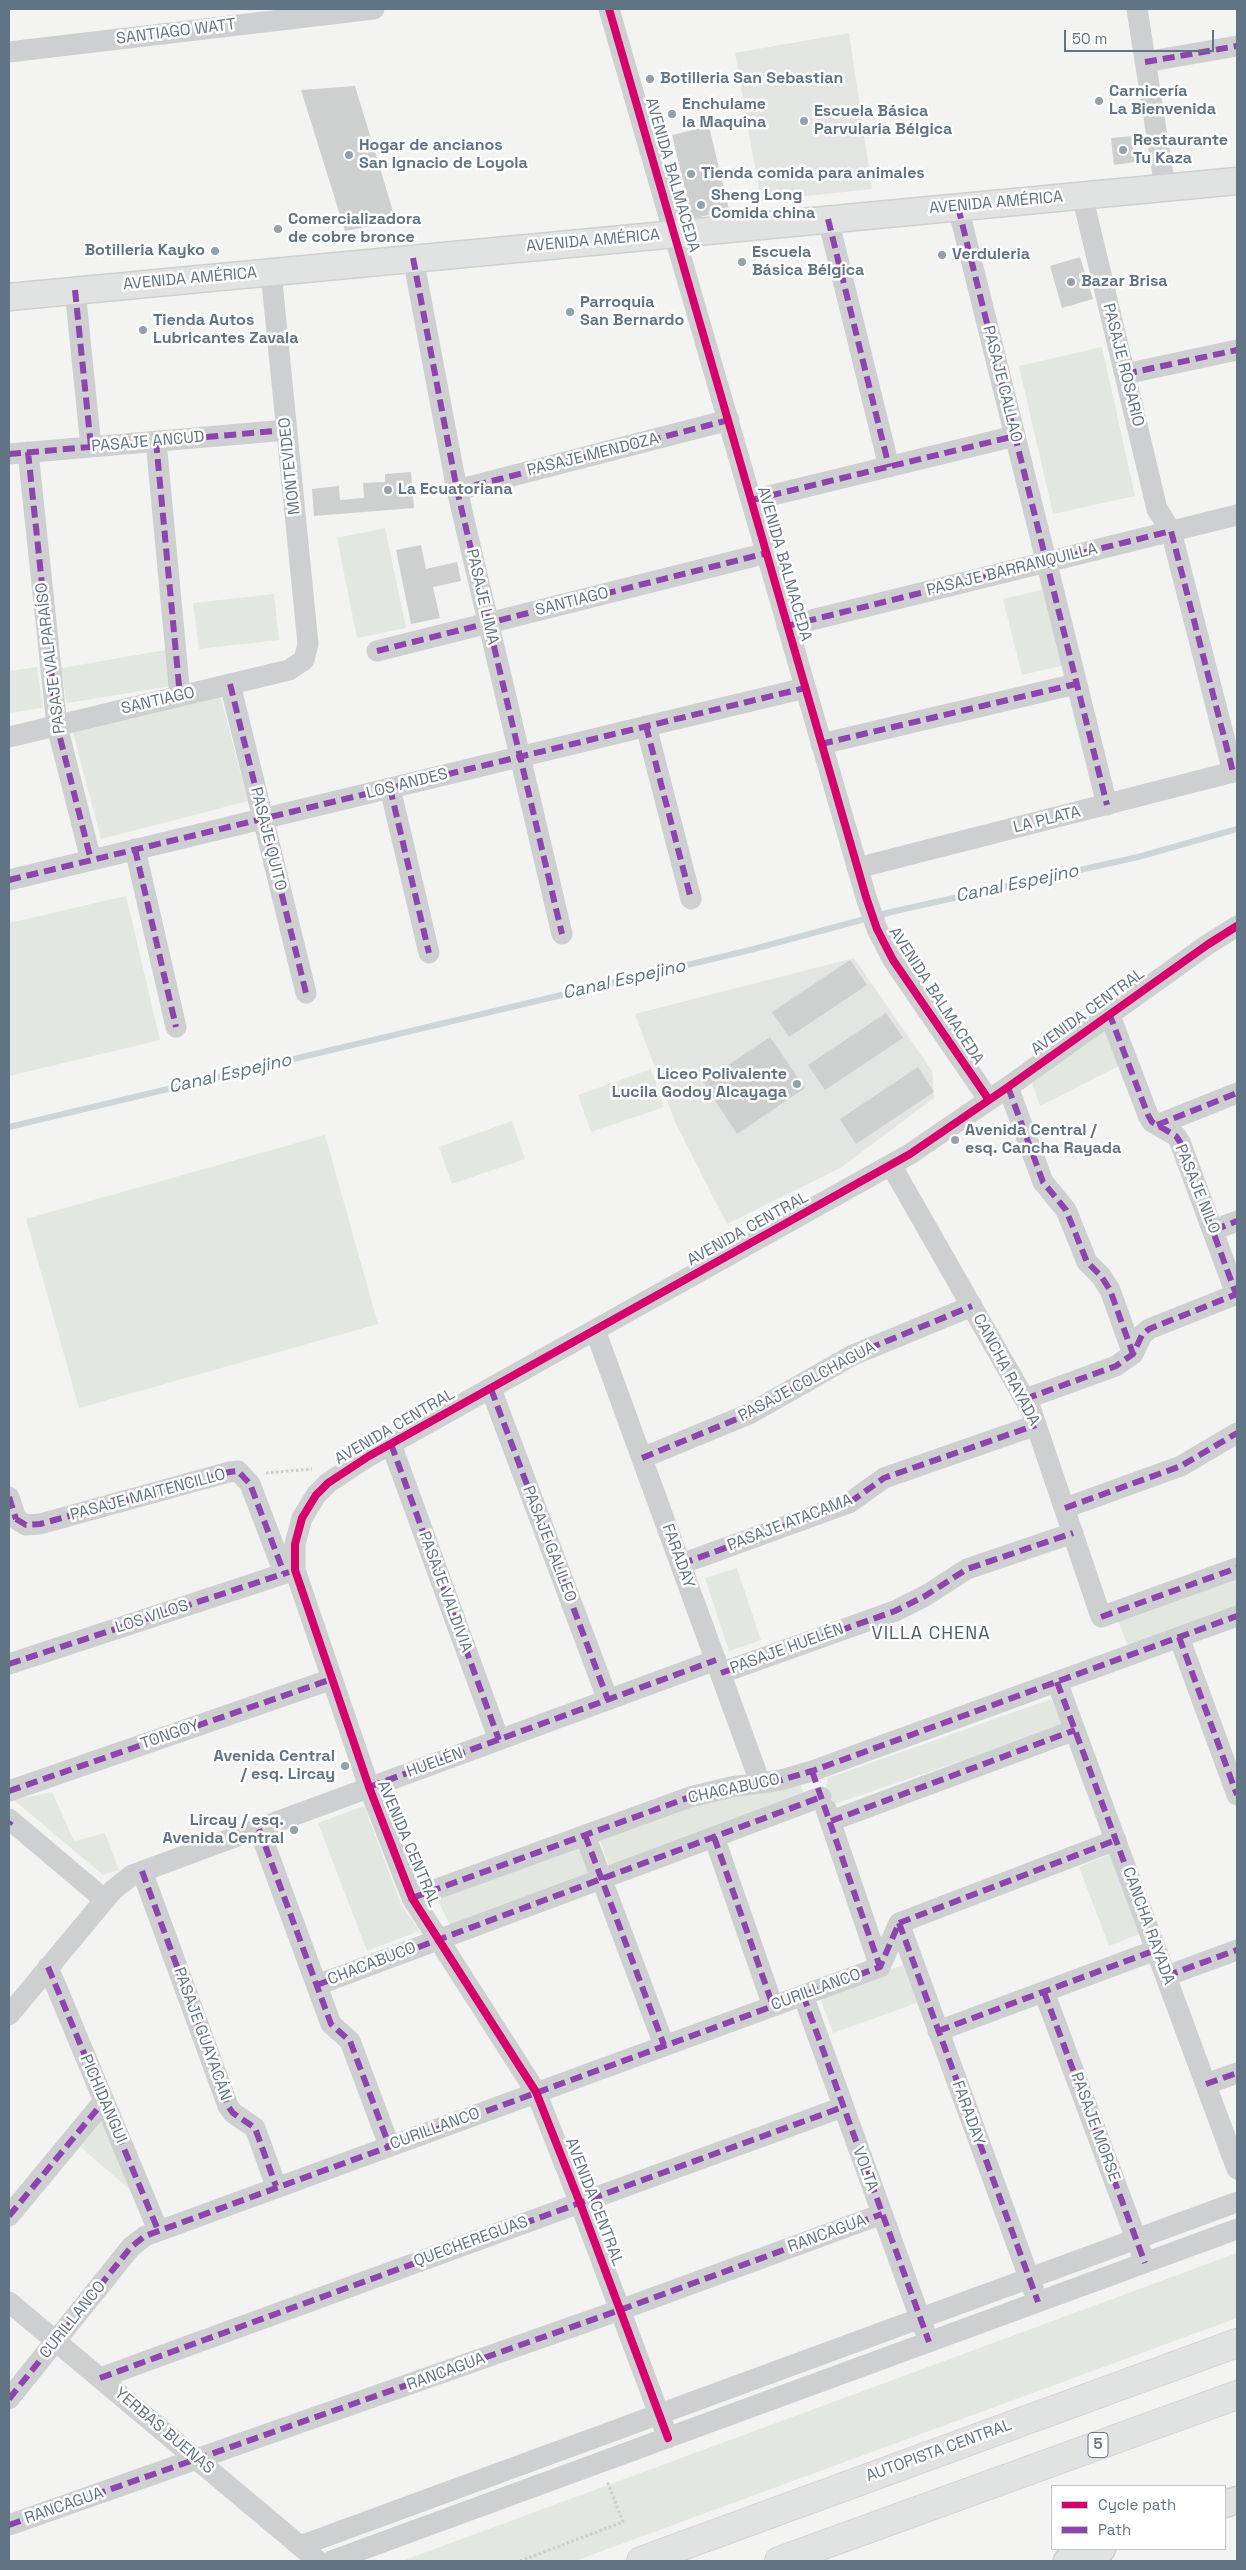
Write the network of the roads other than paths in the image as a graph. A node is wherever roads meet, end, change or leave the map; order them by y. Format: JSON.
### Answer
{"nodes":[{"id":1,"x":374,"y":9,"type":"edge"},
{"id":2,"x":610,"y":9,"type":"edge"},
{"id":3,"x":1137,"y":9,"type":"edge"},
{"id":4,"x":1237,"y":46,"type":"edge"},
{"id":5,"x":9,"y":52,"type":"edge"},
{"id":6,"x":1145,"y":62,"type":"junction"},
{"id":7,"x":1237,"y":180,"type":"edge"},
{"id":8,"x":1165,"y":187,"type":"junction"},
{"id":9,"x":1082,"y":195,"type":"junction"},
{"id":10,"x":958,"y":207,"type":"junction"},
{"id":11,"x":828,"y":219,"type":"junction"},
{"id":12,"x":675,"y":234,"type":"junction"},
{"id":13,"x":413,"y":258,"type":"junction"},
{"id":14,"x":271,"y":272,"type":"junction"},
{"id":15,"x":75,"y":290,"type":"junction"},
{"id":16,"x":9,"y":296,"type":"edge"},
{"id":17,"x":1237,"y":350,"type":"edge"},
{"id":18,"x":1125,"y":374,"type":"junction"},
{"id":19,"x":729,"y":420,"type":"junction"},
{"id":20,"x":287,"y":430,"type":"junction"},
{"id":21,"x":1014,"y":436,"type":"junction"},
{"id":22,"x":156,"y":441,"type":"junction"},
{"id":23,"x":91,"y":447,"type":"junction"},
{"id":24,"x":18,"y":453,"type":"edge"},
{"id":25,"x":889,"y":467,"type":"junction"},
{"id":26,"x":457,"y":490,"type":"junction"},
{"id":27,"x":752,"y":500,"type":"junction"},
{"id":28,"x":1237,"y":515,"type":"edge"},
{"id":29,"x":1171,"y":531,"type":"junction"},
{"id":30,"x":767,"y":553,"type":"junction"},
{"id":31,"x":1045,"y":562,"type":"junction"},
{"id":32,"x":488,"y":623,"type":"junction"},
{"id":33,"x":788,"y":626,"type":"junction"},
{"id":34,"x":377,"y":651,"type":"dead end"},
{"id":35,"x":304,"y":660,"type":"joint"},
{"id":36,"x":230,"y":684,"type":"junction"},
{"id":37,"x":1076,"y":684,"type":"junction"},
{"id":38,"x":805,"y":688,"type":"junction"},
{"id":39,"x":180,"y":696,"type":"junction"},
{"id":40,"x":57,"y":726,"type":"junction"},
{"id":41,"x":646,"y":726,"type":"junction"},
{"id":42,"x":9,"y":737,"type":"edge"},
{"id":43,"x":821,"y":744,"type":"junction"},
{"id":44,"x":520,"y":757,"type":"junction"},
{"id":45,"x":1235,"y":771,"type":"edge"},
{"id":46,"x":390,"y":788,"type":"junction"},
{"id":47,"x":1107,"y":805,"type":"junction"},
{"id":48,"x":263,"y":818,"type":"junction"},
{"id":49,"x":135,"y":849,"type":"junction"},
{"id":50,"x":91,"y":860,"type":"junction"},
{"id":51,"x":856,"y":868,"type":"junction"},
{"id":52,"x":9,"y":880,"type":"edge"},
{"id":53,"x":691,"y":899,"type":"dead end"},
{"id":54,"x":1237,"y":926,"type":"edge"},
{"id":55,"x":562,"y":934,"type":"dead end"},
{"id":56,"x":429,"y":953,"type":"dead end"},
{"id":57,"x":306,"y":993,"type":"dead end"},
{"id":58,"x":1109,"y":1013,"type":"junction"},
{"id":59,"x":176,"y":1027,"type":"dead end"},
{"id":60,"x":1008,"y":1087,"type":"junction"},
{"id":61,"x":1237,"y":1093,"type":"edge"},
{"id":62,"x":989,"y":1100,"type":"junction"},
{"id":63,"x":1157,"y":1125,"type":"junction"},
{"id":64,"x":891,"y":1165,"type":"junction"},
{"id":65,"x":1237,"y":1221,"type":"edge"},
{"id":66,"x":1214,"y":1230,"type":"junction"},
{"id":67,"x":1237,"y":1294,"type":"edge"},
{"id":68,"x":972,"y":1306,"type":"junction"},
{"id":69,"x":595,"y":1330,"type":"junction"},
{"id":70,"x":1133,"y":1354,"type":"junction"},
{"id":71,"x":491,"y":1389,"type":"junction"},
{"id":72,"x":1025,"y":1399,"type":"junction"},
{"id":73,"x":1036,"y":1425,"type":"junction"},
{"id":74,"x":1237,"y":1433,"type":"edge"},
{"id":75,"x":391,"y":1444,"type":"junction"},
{"id":76,"x":642,"y":1458,"type":"junction"},
{"id":77,"x":9,"y":1497,"type":"edge"},
{"id":78,"x":1065,"y":1508,"type":"junction"},
{"id":79,"x":12,"y":1520,"type":"edge"},
{"id":80,"x":1073,"y":1532,"type":"junction"},
{"id":81,"x":681,"y":1564,"type":"junction"},
{"id":82,"x":1237,"y":1568,"type":"edge"},
{"id":83,"x":290,"y":1572,"type":"junction"},
{"id":84,"x":1237,"y":1616,"type":"edge"},
{"id":85,"x":1180,"y":1636,"type":"junction"},
{"id":86,"x":9,"y":1664,"type":"edge"},
{"id":87,"x":719,"y":1666,"type":"junction"},
{"id":88,"x":332,"y":1679,"type":"junction"},
{"id":89,"x":1057,"y":1682,"type":"junction"},
{"id":90,"x":608,"y":1700,"type":"junction"},
{"id":91,"x":1075,"y":1730,"type":"junction"},
{"id":92,"x":499,"y":1740,"type":"junction"},
{"id":93,"x":812,"y":1771,"type":"junction"},
{"id":94,"x":760,"y":1782,"type":"junction"},
{"id":95,"x":369,"y":1787,"type":"junction"},
{"id":96,"x":9,"y":1791,"type":"edge"},
{"id":97,"x":1237,"y":1795,"type":"edge"},
{"id":98,"x":820,"y":1797,"type":"junction"},
{"id":99,"x":831,"y":1821,"type":"junction"},
{"id":100,"x":10,"y":1822,"type":"edge"},
{"id":101,"x":259,"y":1829,"type":"junction"},
{"id":102,"x":585,"y":1835,"type":"junction"},
{"id":103,"x":714,"y":1837,"type":"junction"},
{"id":104,"x":1116,"y":1840,"type":"junction"},
{"id":105,"x":142,"y":1871,"type":"junction"},
{"id":106,"x":602,"y":1879,"type":"junction"},
{"id":107,"x":412,"y":1898,"type":"junction"},
{"id":108,"x":105,"y":1900,"type":"junction"},
{"id":109,"x":900,"y":1923,"type":"junction"},
{"id":110,"x":438,"y":1940,"type":"junction"},
{"id":111,"x":1156,"y":1950,"type":"junction"},
{"id":112,"x":1237,"y":1950,"type":"edge"},
{"id":113,"x":48,"y":1967,"type":"junction"},
{"id":114,"x":880,"y":1967,"type":"junction"},
{"id":115,"x":1166,"y":1976,"type":"junction"},
{"id":116,"x":317,"y":1985,"type":"junction"},
{"id":117,"x":1044,"y":1992,"type":"junction"},
{"id":118,"x":803,"y":1995,"type":"junction"},
{"id":119,"x":773,"y":2006,"type":"junction"},
{"id":120,"x":9,"y":2015,"type":"edge"},
{"id":121,"x":938,"y":2031,"type":"junction"},
{"id":122,"x":664,"y":2045,"type":"junction"},
{"id":123,"x":1237,"y":2073,"type":"edge"},
{"id":124,"x":1206,"y":2084,"type":"junction"},
{"id":125,"x":536,"y":2092,"type":"junction"},
{"id":126,"x":104,"y":2101,"type":"junction"},
{"id":127,"x":843,"y":2107,"type":"junction"},
{"id":128,"x":389,"y":2145,"type":"junction"},
{"id":129,"x":1237,"y":2169,"type":"edge"},
{"id":130,"x":276,"y":2186,"type":"junction"},
{"id":131,"x":1237,"y":2202,"type":"edge"},
{"id":132,"x":580,"y":2203,"type":"junction"},
{"id":133,"x":882,"y":2214,"type":"junction"},
{"id":134,"x":9,"y":2216,"type":"edge"},
{"id":135,"x":1237,"y":2229,"type":"edge"},
{"id":136,"x":158,"y":2230,"type":"junction"},
{"id":137,"x":1136,"y":2238,"type":"junction"},
{"id":138,"x":1145,"y":2263,"type":"junction"},
{"id":139,"x":1029,"y":2278,"type":"junction"},
{"id":140,"x":9,"y":2302,"type":"edge"},
{"id":141,"x":1038,"y":2302,"type":"junction"},
{"id":142,"x":620,"y":2310,"type":"junction"},
{"id":143,"x":919,"y":2317,"type":"junction"},
{"id":144,"x":56,"y":2342,"type":"junction"},
{"id":145,"x":929,"y":2342,"type":"junction"},
{"id":146,"x":1237,"y":2343,"type":"edge"},
{"id":147,"x":100,"y":2378,"type":"junction"},
{"id":148,"x":1237,"y":2395,"type":"edge"},
{"id":149,"x":9,"y":2399,"type":"edge"},
{"id":150,"x":658,"y":2414,"type":"junction"},
{"id":151,"x":668,"y":2438,"type":"junction"},
{"id":152,"x":198,"y":2460,"type":"junction"},
{"id":153,"x":883,"y":2524,"type":"junction"},
{"id":154,"x":9,"y":2525,"type":"edge"},
{"id":155,"x":300,"y":2546,"type":"junction"},
{"id":156,"x":1099,"y":2550,"type":"edge"},
{"id":157,"x":318,"y":2561,"type":"edge"},
{"id":158,"x":331,"y":2561,"type":"edge"},
{"id":159,"x":641,"y":2561,"type":"edge"},
{"id":160,"x":778,"y":2561,"type":"edge"},
{"id":161,"x":822,"y":2561,"type":"edge"},
{"id":162,"x":1067,"y":2561,"type":"edge"}],
"edges":[{"from":1,"to":5,"type":"street","name":"SANTIAGO WATT"},
{"from":2,"to":12,"type":"street","name":"AVENIDA BALMACEDA"},
{"from":3,"to":6,"type":"street"},
{"from":4,"to":6,"type":"street"},
{"from":6,"to":8,"type":"street"},
{"from":7,"to":8,"type":"main road","name":"AVENIDA AMÉRICA"},
{"from":8,"to":9,"type":"main road","name":"AVENIDA AMÉRICA"},
{"from":9,"to":10,"type":"main road","name":"AVENIDA AMÉRICA"},
{"from":9,"to":18,"type":"street","name":"PASAJE ROSARIO"},
{"from":10,"to":11,"type":"main road","name":"AVENIDA AMÉRICA"},
{"from":10,"to":21,"type":"street","name":"PASAJE CALLAO"},
{"from":11,"to":12,"type":"main road","name":"AVENIDA AMÉRICA"},
{"from":11,"to":25,"type":"street"},
{"from":12,"to":13,"type":"main road","name":"AVENIDA AMÉRICA"},
{"from":12,"to":19,"type":"street","name":"AVENIDA BALMACEDA"},
{"from":13,"to":14,"type":"main road","name":"AVENIDA AMÉRICA"},
{"from":13,"to":26,"type":"street","name":"PASAJE LIMA"},
{"from":14,"to":15,"type":"main road","name":"AVENIDA AMÉRICA"},
{"from":14,"to":20,"type":"street","name":"MONTEVIDEO"},
{"from":15,"to":16,"type":"main road","name":"AVENIDA AMÉRICA"},
{"from":15,"to":23,"type":"street"},
{"from":17,"to":18,"type":"street"},
{"from":18,"to":29,"type":"street","name":"PASAJE ROSARIO"},
{"from":19,"to":26,"type":"street","name":"PASAJE MENDOZA"},
{"from":19,"to":27,"type":"street","name":"AVENIDA BALMACEDA"},
{"from":20,"to":22,"type":"street","name":"PASAJE ANCUD"},
{"from":20,"to":35,"type":"street","name":"MONTEVIDEO"},
{"from":21,"to":25,"type":"street"},
{"from":21,"to":31,"type":"street","name":"PASAJE CALLAO"},
{"from":22,"to":23,"type":"street","name":"PASAJE ANCUD"},
{"from":22,"to":39,"type":"street"},
{"from":23,"to":24,"type":"street","name":"PASAJE ANCUD"},
{"from":24,"to":40,"type":"street","name":"PASAJE VALPARAÍSO"},
{"from":25,"to":27,"type":"street"},
{"from":26,"to":32,"type":"street","name":"PASAJE LIMA"},
{"from":27,"to":30,"type":"street","name":"AVENIDA BALMACEDA"},
{"from":28,"to":29,"type":"street","name":"PASAJE BARRANQUILLA"},
{"from":29,"to":31,"type":"street","name":"PASAJE BARRANQUILLA"},
{"from":29,"to":45,"type":"street","name":"PASAJE ROSARIO"},
{"from":30,"to":32,"type":"street","name":"SANTIAGO"},
{"from":30,"to":33,"type":"street","name":"AVENIDA BALMACEDA"},
{"from":31,"to":33,"type":"street","name":"PASAJE BARRANQUILLA"},
{"from":31,"to":37,"type":"street","name":"PASAJE CALLAO"},
{"from":32,"to":34,"type":"street","name":"SANTIAGO"},
{"from":32,"to":44,"type":"street","name":"PASAJE LIMA"},
{"from":33,"to":38,"type":"street","name":"AVENIDA BALMACEDA"},
{"from":35,"to":36,"type":"street","name":"SANTIAGO"},
{"from":36,"to":39,"type":"street","name":"SANTIAGO"},
{"from":36,"to":48,"type":"street","name":"PASAJE QUITO"},
{"from":37,"to":43,"type":"street"},
{"from":37,"to":47,"type":"street","name":"PASAJE CALLAO"},
{"from":38,"to":41,"type":"street","name":"LOS ANDES"},
{"from":38,"to":43,"type":"street","name":"AVENIDA BALMACEDA"},
{"from":39,"to":40,"type":"street","name":"SANTIAGO"},
{"from":40,"to":42,"type":"street","name":"SANTIAGO"},
{"from":40,"to":50,"type":"street","name":"PASAJE VALPARAÍSO"},
{"from":41,"to":44,"type":"street","name":"LOS ANDES"},
{"from":41,"to":53,"type":"street"},
{"from":43,"to":51,"type":"street","name":"AVENIDA BALMACEDA"},
{"from":44,"to":46,"type":"street","name":"LOS ANDES"},
{"from":44,"to":55,"type":"street","name":"PASAJE LIMA"},
{"from":45,"to":47,"type":"street","name":"LA PLATA"},
{"from":46,"to":48,"type":"street","name":"LOS ANDES"},
{"from":46,"to":56,"type":"street"},
{"from":47,"to":51,"type":"street","name":"LA PLATA"},
{"from":48,"to":49,"type":"street","name":"LOS ANDES"},
{"from":48,"to":57,"type":"street","name":"PASAJE QUITO"},
{"from":49,"to":50,"type":"street","name":"LOS ANDES"},
{"from":49,"to":59,"type":"street"},
{"from":50,"to":52,"type":"street","name":"LOS ANDES"},
{"from":51,"to":62,"type":"street","name":"AVENIDA BALMACEDA"},
{"from":54,"to":58,"type":"street","name":"AVENIDA CENTRAL"},
{"from":58,"to":60,"type":"street","name":"AVENIDA CENTRAL"},
{"from":58,"to":63,"type":"street","name":"PASAJE NILO"},
{"from":60,"to":62,"type":"street","name":"AVENIDA CENTRAL"},
{"from":60,"to":70,"type":"street"},
{"from":61,"to":63,"type":"street"},
{"from":62,"to":64,"type":"street","name":"AVENIDA CENTRAL"},
{"from":63,"to":66,"type":"street","name":"PASAJE NILO"},
{"from":64,"to":68,"type":"street","name":"CANCHA RAYADA"},
{"from":64,"to":69,"type":"street","name":"AVENIDA CENTRAL"},
{"from":65,"to":66,"type":"street"},
{"from":66,"to":67,"type":"street","name":"PASAJE NILO"},
{"from":67,"to":70,"type":"street"},
{"from":68,"to":72,"type":"street","name":"CANCHA RAYADA"},
{"from":68,"to":76,"type":"street","name":"PASAJE COLCHAGUA"},
{"from":69,"to":71,"type":"street","name":"AVENIDA CENTRAL"},
{"from":69,"to":76,"type":"street","name":"FARADAY"},
{"from":70,"to":72,"type":"street"},
{"from":71,"to":75,"type":"street","name":"AVENIDA CENTRAL"},
{"from":71,"to":90,"type":"street","name":"PASAJE GALILEO"},
{"from":72,"to":73,"type":"street","name":"CANCHA RAYADA"},
{"from":73,"to":78,"type":"street","name":"CANCHA RAYADA"},
{"from":73,"to":81,"type":"street","name":"PASAJE ATACAMA"},
{"from":74,"to":78,"type":"street"},
{"from":75,"to":83,"type":"street","name":"AVENIDA CENTRAL"},
{"from":75,"to":92,"type":"street","name":"PASAJE VALDIVIA"},
{"from":76,"to":81,"type":"street","name":"FARADAY"},
{"from":77,"to":79,"type":"street"},
{"from":78,"to":80,"type":"street","name":"CANCHA RAYADA"},
{"from":79,"to":83,"type":"street","name":"PASAJE MAITENCILLO"},
{"from":80,"to":82,"type":"street","name":"CANCHA RAYADA"},
{"from":80,"to":87,"type":"street","name":"PASAJE HUELÉN"},
{"from":81,"to":87,"type":"street","name":"FARADAY"},
{"from":83,"to":86,"type":"street","name":"LOS VILOS"},
{"from":83,"to":88,"type":"street","name":"AVENIDA CENTRAL"},
{"from":84,"to":85,"type":"street","name":"CHACABUCO"},
{"from":85,"to":89,"type":"street","name":"CHACABUCO"},
{"from":85,"to":97,"type":"street"},
{"from":87,"to":90,"type":"street","name":"HUELÉN"},
{"from":87,"to":94,"type":"street","name":"FARADAY"},
{"from":88,"to":95,"type":"street","name":"AVENIDA CENTRAL"},
{"from":88,"to":96,"type":"street","name":"TONGOY"},
{"from":89,"to":91,"type":"street","name":"CANCHA RAYADA"},
{"from":89,"to":93,"type":"street","name":"CHACABUCO"},
{"from":90,"to":92,"type":"street","name":"HUELÉN"},
{"from":91,"to":99,"type":"street"},
{"from":91,"to":104,"type":"street","name":"CANCHA RAYADA"},
{"from":92,"to":95,"type":"street","name":"HUELÉN"},
{"from":93,"to":94,"type":"street","name":"CHACABUCO"},
{"from":93,"to":98,"type":"street"},
{"from":94,"to":102,"type":"street","name":"CHACABUCO"},
{"from":95,"to":101,"type":"street","name":"HUELÉN"},
{"from":95,"to":107,"type":"street","name":"AVENIDA CENTRAL"},
{"from":98,"to":99,"type":"street"},
{"from":98,"to":103,"type":"street","name":"CHACABUCO"},
{"from":99,"to":114,"type":"street"},
{"from":100,"to":108,"type":"street"},
{"from":101,"to":105,"type":"street","name":"HUELÉN"},
{"from":101,"to":116,"type":"street"},
{"from":102,"to":106,"type":"street"},
{"from":102,"to":107,"type":"street","name":"CHACABUCO"},
{"from":103,"to":106,"type":"street","name":"CHACABUCO"},
{"from":103,"to":119,"type":"street"},
{"from":104,"to":109,"type":"street"},
{"from":104,"to":111,"type":"street","name":"CANCHA RAYADA"},
{"from":105,"to":108,"type":"street","name":"HUELÉN"},
{"from":105,"to":130,"type":"street","name":"PASAJE GUAYACÁN"},
{"from":106,"to":110,"type":"street","name":"CHACABUCO"},
{"from":106,"to":122,"type":"street"},
{"from":107,"to":110,"type":"street","name":"AVENIDA CENTRAL"},
{"from":108,"to":113,"type":"street","name":"HUELÉN"},
{"from":109,"to":114,"type":"street","name":"CURILLANCO"},
{"from":109,"to":121,"type":"street","name":"FARADAY"},
{"from":110,"to":116,"type":"street","name":"CHACABUCO"},
{"from":110,"to":125,"type":"street","name":"AVENIDA CENTRAL"},
{"from":111,"to":115,"type":"street","name":"CANCHA RAYADA"},
{"from":111,"to":117,"type":"street"},
{"from":112,"to":115,"type":"street"},
{"from":113,"to":120,"type":"street","name":"HUELÉN"},
{"from":113,"to":126,"type":"street","name":"PICHIDANGUI"},
{"from":114,"to":118,"type":"street","name":"CURILLANCO"},
{"from":115,"to":124,"type":"street","name":"CANCHA RAYADA"},
{"from":116,"to":128,"type":"street"},
{"from":117,"to":121,"type":"street"},
{"from":117,"to":137,"type":"street","name":"PASAJE MORSE"},
{"from":118,"to":119,"type":"street","name":"CURILLANCO"},
{"from":118,"to":127,"type":"street","name":"VOLTA"},
{"from":119,"to":122,"type":"street","name":"CURILLANCO"},
{"from":121,"to":139,"type":"street","name":"FARADAY"},
{"from":122,"to":125,"type":"street","name":"CURILLANCO"},
{"from":123,"to":124,"type":"street"},
{"from":124,"to":129,"type":"street","name":"CANCHA RAYADA"},
{"from":125,"to":128,"type":"street","name":"CURILLANCO"},
{"from":125,"to":132,"type":"street","name":"AVENIDA CENTRAL"},
{"from":126,"to":134,"type":"street"},
{"from":126,"to":136,"type":"street","name":"PICHIDANGUI"},
{"from":127,"to":132,"type":"street","name":"QUECHEREGUAS"},
{"from":127,"to":133,"type":"street","name":"VOLTA"},
{"from":128,"to":130,"type":"street","name":"CURILLANCO"},
{"from":130,"to":136,"type":"street","name":"CURILLANCO"},
{"from":131,"to":137,"type":"street"},
{"from":132,"to":142,"type":"street","name":"AVENIDA CENTRAL"},
{"from":132,"to":147,"type":"street","name":"QUECHEREGUAS"},
{"from":133,"to":142,"type":"street","name":"RANCAGUA"},
{"from":133,"to":143,"type":"street","name":"VOLTA"},
{"from":135,"to":138,"type":"street"},
{"from":136,"to":144,"type":"street","name":"CURILLANCO"},
{"from":137,"to":138,"type":"street","name":"PASAJE MORSE"},
{"from":137,"to":139,"type":"street"},
{"from":138,"to":141,"type":"street"},
{"from":139,"to":141,"type":"street","name":"FARADAY"},
{"from":139,"to":143,"type":"street"},
{"from":140,"to":144,"type":"street","name":"YERBAS BUENAS"},
{"from":141,"to":145,"type":"street"},
{"from":142,"to":150,"type":"street","name":"AVENIDA CENTRAL"},
{"from":142,"to":152,"type":"street","name":"RANCAGUA"},
{"from":143,"to":145,"type":"street","name":"VOLTA"},
{"from":143,"to":150,"type":"street"},
{"from":144,"to":147,"type":"street","name":"YERBAS BUENAS"},
{"from":144,"to":149,"type":"street","name":"CURILLANCO"},
{"from":145,"to":151,"type":"street"},
{"from":146,"to":159,"type":"highway","name":"AUTOPISTA CENTRAL"},
{"from":147,"to":152,"type":"street","name":"YERBAS BUENAS"},
{"from":148,"to":153,"type":"highway","number":"5"},
{"from":150,"to":151,"type":"street","name":"AVENIDA CENTRAL"},
{"from":150,"to":155,"type":"street"},
{"from":151,"to":158,"type":"street"},
{"from":152,"to":154,"type":"street","name":"RANCAGUA"},
{"from":152,"to":155,"type":"street","name":"YERBAS BUENAS"},
{"from":153,"to":160,"type":"highway","number":"5"},
{"from":153,"to":161,"type":"highway"},
{"from":155,"to":157,"type":"street","name":"YERBAS BUENAS"},
{"from":156,"to":162,"type":"main road"}]}
